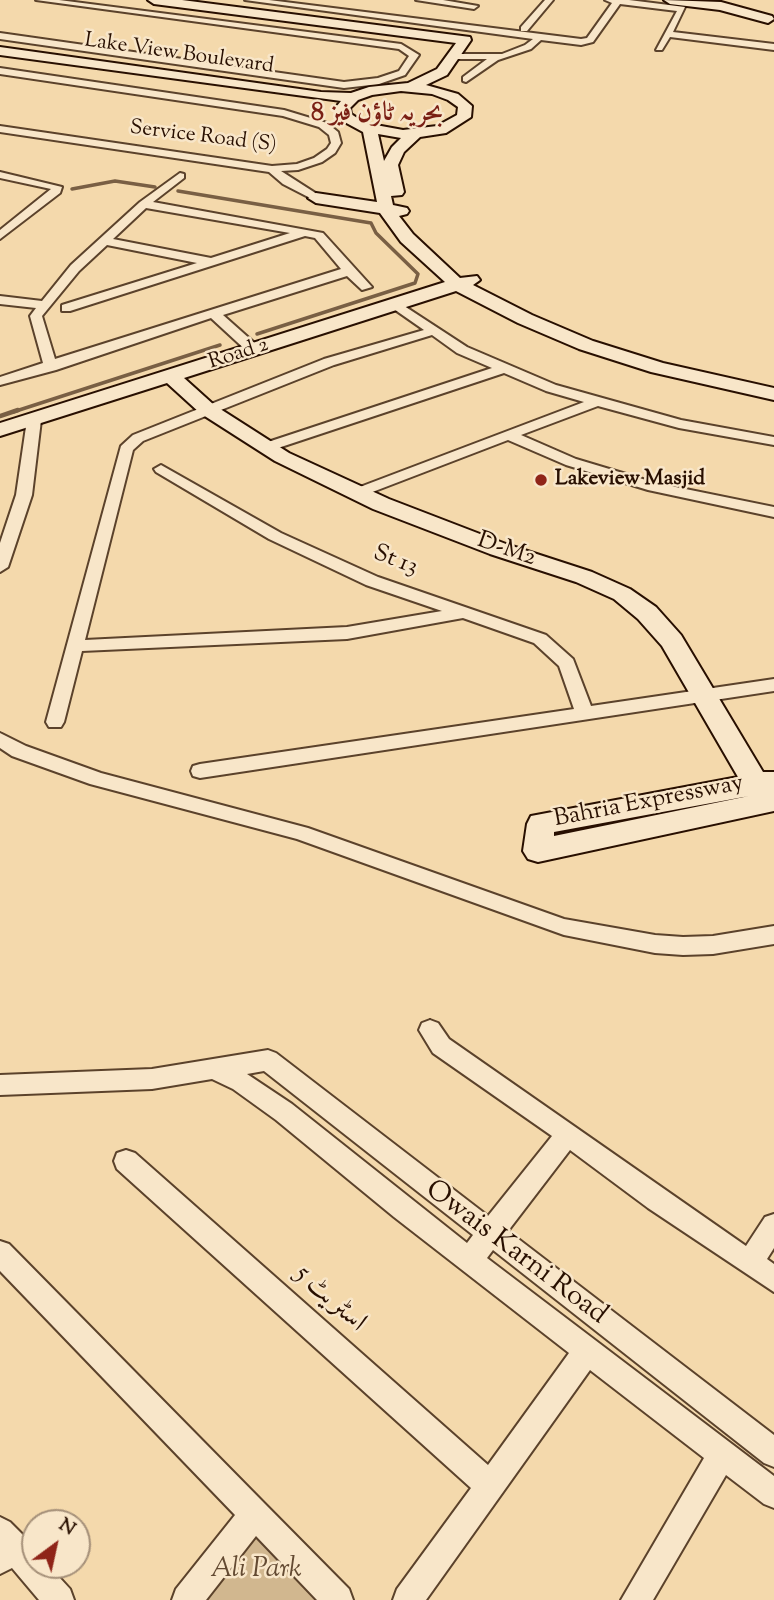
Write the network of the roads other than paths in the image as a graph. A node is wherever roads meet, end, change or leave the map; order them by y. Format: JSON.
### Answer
{"nodes":[{"id":1,"x":40,"y":0,"type":"edge"},
{"id":2,"x":154,"y":0,"type":"edge"},
{"id":3,"x":249,"y":0,"type":"edge"},
{"id":4,"x":421,"y":0,"type":"edge"},
{"id":5,"x":549,"y":0,"type":"edge"},
{"id":6,"x":670,"y":0,"type":"edge"},
{"id":7,"x":614,"y":1,"type":"edge"},
{"id":8,"x":477,"y":3,"type":"edge"},
{"id":9,"x":181,"y":4,"type":"junction"},
{"id":10,"x":165,"y":16,"type":"junction"},
{"id":11,"x":772,"y":23,"type":"edge"},
{"id":12,"x":524,"y":29,"type":"dead end"},
{"id":13,"x":457,"y":32,"type":"junction"},
{"id":14,"x":667,"y":34,"type":"junction"},
{"id":15,"x":0,"y":36,"type":"edge"},
{"id":16,"x":538,"y":36,"type":"junction"},
{"id":17,"x":774,"y":47,"type":"edge"},
{"id":18,"x":659,"y":48,"type":"dead end"},
{"id":19,"x":0,"y":51,"type":"edge"},
{"id":20,"x":0,"y":56,"type":"edge"},
{"id":21,"x":455,"y":56,"type":"junction"},
{"id":22,"x":494,"y":59,"type":"junction"},
{"id":23,"x":0,"y":71,"type":"edge"},
{"id":24,"x":442,"y":72,"type":"junction"},
{"id":25,"x":466,"y":79,"type":"dead end"},
{"id":26,"x":412,"y":88,"type":"junction"},
{"id":27,"x":444,"y":93,"type":"junction"},
{"id":28,"x":348,"y":102,"type":"junction"},
{"id":29,"x":0,"y":129,"type":"edge"},
{"id":30,"x":370,"y":130,"type":"junction"},
{"id":31,"x":414,"y":134,"type":"junction"},
{"id":32,"x":272,"y":169,"type":"junction"},
{"id":33,"x":0,"y":175,"type":"edge"},
{"id":34,"x":180,"y":176,"type":"dead end"},
{"id":35,"x":316,"y":198,"type":"joint"},
{"id":36,"x":144,"y":204,"type":"junction"},
{"id":37,"x":395,"y":210,"type":"junction"},
{"id":38,"x":306,"y":232,"type":"junction"},
{"id":39,"x":0,"y":236,"type":"edge"},
{"id":40,"x":105,"y":240,"type":"junction"},
{"id":41,"x":208,"y":261,"type":"junction"},
{"id":42,"x":349,"y":271,"type":"junction"},
{"id":43,"x":477,"y":278,"type":"junction"},
{"id":44,"x":457,"y":284,"type":"junction"},
{"id":45,"x":366,"y":287,"type":"dead end"},
{"id":46,"x":0,"y":300,"type":"edge"},
{"id":47,"x":395,"y":304,"type":"junction"},
{"id":48,"x":44,"y":305,"type":"junction"},
{"id":49,"x":66,"y":307,"type":"dead end"},
{"id":50,"x":214,"y":314,"type":"junction"},
{"id":51,"x":433,"y":331,"type":"junction"},
{"id":52,"x":254,"y":350,"type":"junction"},
{"id":53,"x":51,"y":367,"type":"junction"},
{"id":54,"x":504,"y":368,"type":"junction"},
{"id":55,"x":171,"y":376,"type":"junction"},
{"id":56,"x":0,"y":382,"type":"edge"},
{"id":57,"x":774,"y":382,"type":"edge"},
{"id":58,"x":774,"y":394,"type":"edge"},
{"id":59,"x":598,"y":401,"type":"junction"},
{"id":60,"x":207,"y":409,"type":"junction"},
{"id":61,"x":34,"y":420,"type":"junction"},
{"id":62,"x":0,"y":430,"type":"edge"},
{"id":63,"x":508,"y":435,"type":"junction"},
{"id":64,"x":774,"y":441,"type":"edge"},
{"id":65,"x":267,"y":447,"type":"junction"},
{"id":66,"x":161,"y":469,"type":"dead end"},
{"id":67,"x":357,"y":493,"type":"junction"},
{"id":68,"x":774,"y":512,"type":"edge"},
{"id":69,"x":5,"y":541,"type":"edge"},
{"id":70,"x":0,"y":567,"type":"edge"},
{"id":71,"x":464,"y":613,"type":"junction"},
{"id":72,"x":75,"y":646,"type":"junction"},
{"id":73,"x":774,"y":684,"type":"edge"},
{"id":74,"x":702,"y":697,"type":"junction"},
{"id":75,"x":585,"y":714,"type":"junction"},
{"id":76,"x":55,"y":722,"type":"dead end"},
{"id":77,"x":0,"y":740,"type":"edge"},
{"id":78,"x":200,"y":771,"type":"dead end"},
{"id":79,"x":767,"y":792,"type":"edge"},
{"id":80,"x":774,"y":935,"type":"edge"},
{"id":81,"x":430,"y":1030,"type":"dead end"},
{"id":82,"x":214,"y":1069,"type":"junction"},
{"id":83,"x":0,"y":1086,"type":"edge"},
{"id":84,"x":568,"y":1134,"type":"junction"},
{"id":85,"x":126,"y":1161,"type":"dead end"},
{"id":86,"x":774,"y":1226,"type":"edge"},
{"id":87,"x":492,"y":1234,"type":"junction"},
{"id":88,"x":0,"y":1253,"type":"edge"},
{"id":89,"x":470,"y":1259,"type":"junction"},
{"id":90,"x":750,"y":1263,"type":"junction"},
{"id":91,"x":774,"y":1279,"type":"edge"},
{"id":92,"x":588,"y":1350,"type":"junction"},
{"id":93,"x":774,"y":1453,"type":"edge"},
{"id":94,"x":722,"y":1454,"type":"junction"},
{"id":95,"x":490,"y":1486,"type":"junction"},
{"id":96,"x":774,"y":1494,"type":"edge"},
{"id":97,"x":255,"y":1514,"type":"junction"},
{"id":98,"x":4,"y":1545,"type":"edge"},
{"id":99,"x":59,"y":1600,"type":"edge"},
{"id":100,"x":187,"y":1600,"type":"edge"},
{"id":101,"x":338,"y":1600,"type":"edge"},
{"id":102,"x":408,"y":1600,"type":"edge"},
{"id":103,"x":636,"y":1600,"type":"edge"}],
"edges":[{"from":1,"to":10,"type":"street"},
{"from":2,"to":9,"type":"main road"},
{"from":3,"to":13,"type":"street"},
{"from":4,"to":8,"type":"street"},
{"from":5,"to":12,"type":"street"},
{"from":6,"to":11,"type":"main road"},
{"from":7,"to":14,"type":"street"},
{"from":7,"to":16,"type":"street"},
{"from":8,"to":13,"type":"street"},
{"from":9,"to":10,"type":"street"},
{"from":9,"to":13,"type":"main road"},
{"from":10,"to":15,"type":"street"},
{"from":13,"to":16,"type":"street"},
{"from":13,"to":21,"type":"main road"},
{"from":14,"to":17,"type":"street"},
{"from":14,"to":18,"type":"street"},
{"from":16,"to":22,"type":"street"},
{"from":19,"to":28,"type":"main road","name":"Lake View Boulevard"},
{"from":20,"to":28,"type":"main road","name":"Lake View Boulevard"},
{"from":21,"to":22,"type":"street"},
{"from":21,"to":24,"type":"main road"},
{"from":22,"to":25,"type":"street"},
{"from":23,"to":32,"type":"street","name":"Service Road (S)"},
{"from":24,"to":26,"type":"main road"},
{"from":24,"to":27,"type":"main road"},
{"from":26,"to":27,"type":"main road"},
{"from":26,"to":28,"type":"main road"},
{"from":27,"to":31,"type":"main road"},
{"from":28,"to":30,"type":"main road"},
{"from":29,"to":32,"type":"street","name":"Service Road (S)"},
{"from":30,"to":31,"type":"main road"},
{"from":30,"to":37,"type":"main road"},
{"from":31,"to":37,"type":"main road"},
{"from":32,"to":35,"type":"street"},
{"from":33,"to":39,"type":"street"},
{"from":34,"to":36,"type":"street"},
{"from":35,"to":37,"type":"main road"},
{"from":36,"to":38,"type":"street"},
{"from":36,"to":40,"type":"street"},
{"from":37,"to":43,"type":"main road"},
{"from":37,"to":44,"type":"main road"},
{"from":38,"to":41,"type":"street"},
{"from":38,"to":42,"type":"street"},
{"from":40,"to":41,"type":"street"},
{"from":40,"to":48,"type":"street"},
{"from":41,"to":49,"type":"street"},
{"from":42,"to":45,"type":"street"},
{"from":42,"to":50,"type":"street"},
{"from":43,"to":44,"type":"main road","name":"Road 2"},
{"from":43,"to":57,"type":"main road"},
{"from":44,"to":47,"type":"main road","name":"Road 2"},
{"from":44,"to":58,"type":"main road"},
{"from":46,"to":48,"type":"street"},
{"from":47,"to":51,"type":"street"},
{"from":47,"to":52,"type":"main road","name":"Road 2"},
{"from":48,"to":53,"type":"street"},
{"from":50,"to":52,"type":"street"},
{"from":50,"to":53,"type":"street"},
{"from":51,"to":54,"type":"street"},
{"from":51,"to":60,"type":"street"},
{"from":52,"to":55,"type":"main road","name":"Road 2"},
{"from":53,"to":56,"type":"street"},
{"from":54,"to":59,"type":"street"},
{"from":54,"to":65,"type":"street"},
{"from":55,"to":60,"type":"main road","name":"D-M2"},
{"from":55,"to":61,"type":"main road","name":"Road 2"},
{"from":59,"to":63,"type":"street"},
{"from":59,"to":64,"type":"street"},
{"from":60,"to":65,"type":"main road","name":"D-M2"},
{"from":60,"to":72,"type":"street"},
{"from":61,"to":62,"type":"main road","name":"Road 2"},
{"from":61,"to":69,"type":"street"},
{"from":63,"to":67,"type":"street"},
{"from":63,"to":68,"type":"street"},
{"from":65,"to":67,"type":"main road","name":"D-M2"},
{"from":66,"to":71,"type":"street","name":"St 13"},
{"from":67,"to":74,"type":"main road","name":"D-M2"},
{"from":69,"to":70,"type":"street"},
{"from":71,"to":72,"type":"street"},
{"from":71,"to":75,"type":"street","name":"St 13"},
{"from":72,"to":76,"type":"street"},
{"from":73,"to":74,"type":"street"},
{"from":74,"to":75,"type":"street"},
{"from":74,"to":79,"type":"main road","name":"D-M2"},
{"from":75,"to":78,"type":"street"},
{"from":77,"to":80,"type":"street"},
{"from":79,"to":79,"type":"main road","name":"Bahria Expressway"},
{"from":81,"to":84,"type":"street"},
{"from":82,"to":83,"type":"street","name":"Owais Karni Road"},
{"from":82,"to":87,"type":"street","name":"Owais Karni Road"},
{"from":82,"to":89,"type":"street","name":"Owais Karni Road"},
{"from":84,"to":87,"type":"street"},
{"from":84,"to":90,"type":"street"},
{"from":85,"to":95,"type":"street","name":"اسٹریٹ 5"},
{"from":86,"to":90,"type":"street"},
{"from":87,"to":89,"type":"street"},
{"from":87,"to":93,"type":"street","name":"Owais Karni Road"},
{"from":88,"to":97,"type":"street"},
{"from":89,"to":92,"type":"street","name":"Owais Karni Road"},
{"from":90,"to":91,"type":"street"},
{"from":92,"to":94,"type":"street","name":"Owais Karni Road"},
{"from":92,"to":95,"type":"street"},
{"from":94,"to":96,"type":"street","name":"Owais Karni Road"},
{"from":94,"to":103,"type":"street"},
{"from":95,"to":102,"type":"street"},
{"from":97,"to":100,"type":"street"},
{"from":97,"to":101,"type":"street"},
{"from":98,"to":99,"type":"street"}]}
